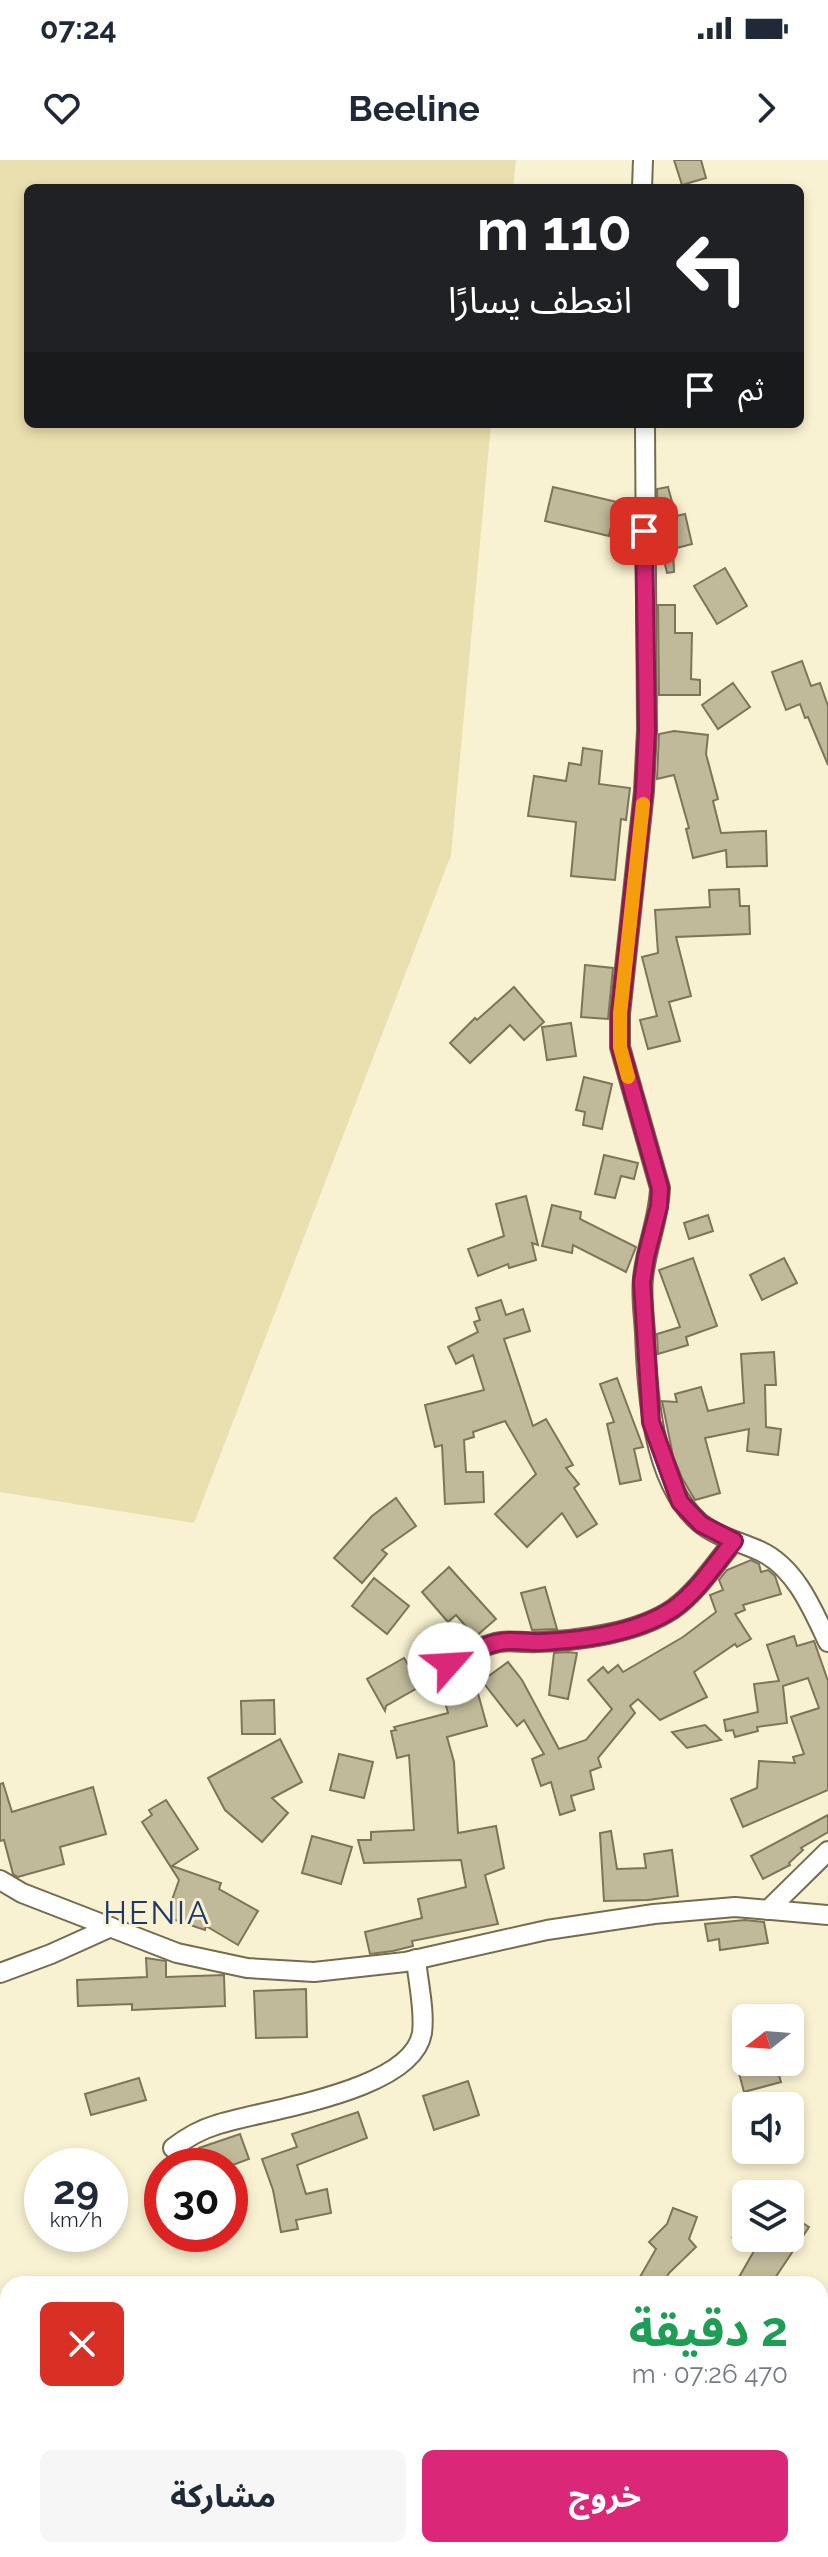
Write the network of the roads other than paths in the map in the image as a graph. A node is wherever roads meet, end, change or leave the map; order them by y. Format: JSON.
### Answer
{"nodes":[{"id":1,"x":643,"y":160,"type":"edge"},
{"id":2,"x":642,"y":184,"type":"edge"},
{"id":3,"x":645,"y":428,"type":"edge"},
{"id":4,"x":734,"y":1541,"type":"junction"},
{"id":5,"x":828,"y":1642,"type":"edge"},
{"id":6,"x":449,"y":1664,"type":"dead end"},
{"id":7,"x":828,"y":1851,"type":"edge"},
{"id":8,"x":0,"y":1880,"type":"edge"},
{"id":9,"x":768,"y":1910,"type":"junction"},
{"id":10,"x":828,"y":1915,"type":"edge"},
{"id":11,"x":111,"y":1927,"type":"junction"},
{"id":12,"x":416,"y":1959,"type":"junction"},
{"id":13,"x":0,"y":1973,"type":"edge"},
{"id":14,"x":173,"y":2148,"type":"dead end"}],
"edges":[{"from":1,"to":2,"type":"street"},
{"from":3,"to":4,"type":"street"},
{"from":4,"to":5,"type":"street"},
{"from":4,"to":6,"type":"street"},
{"from":7,"to":9,"type":"street"},
{"from":8,"to":11,"type":"street"},
{"from":9,"to":10,"type":"street"},
{"from":9,"to":12,"type":"street"},
{"from":11,"to":12,"type":"street"},
{"from":11,"to":13,"type":"street"},
{"from":12,"to":14,"type":"street"}]}
